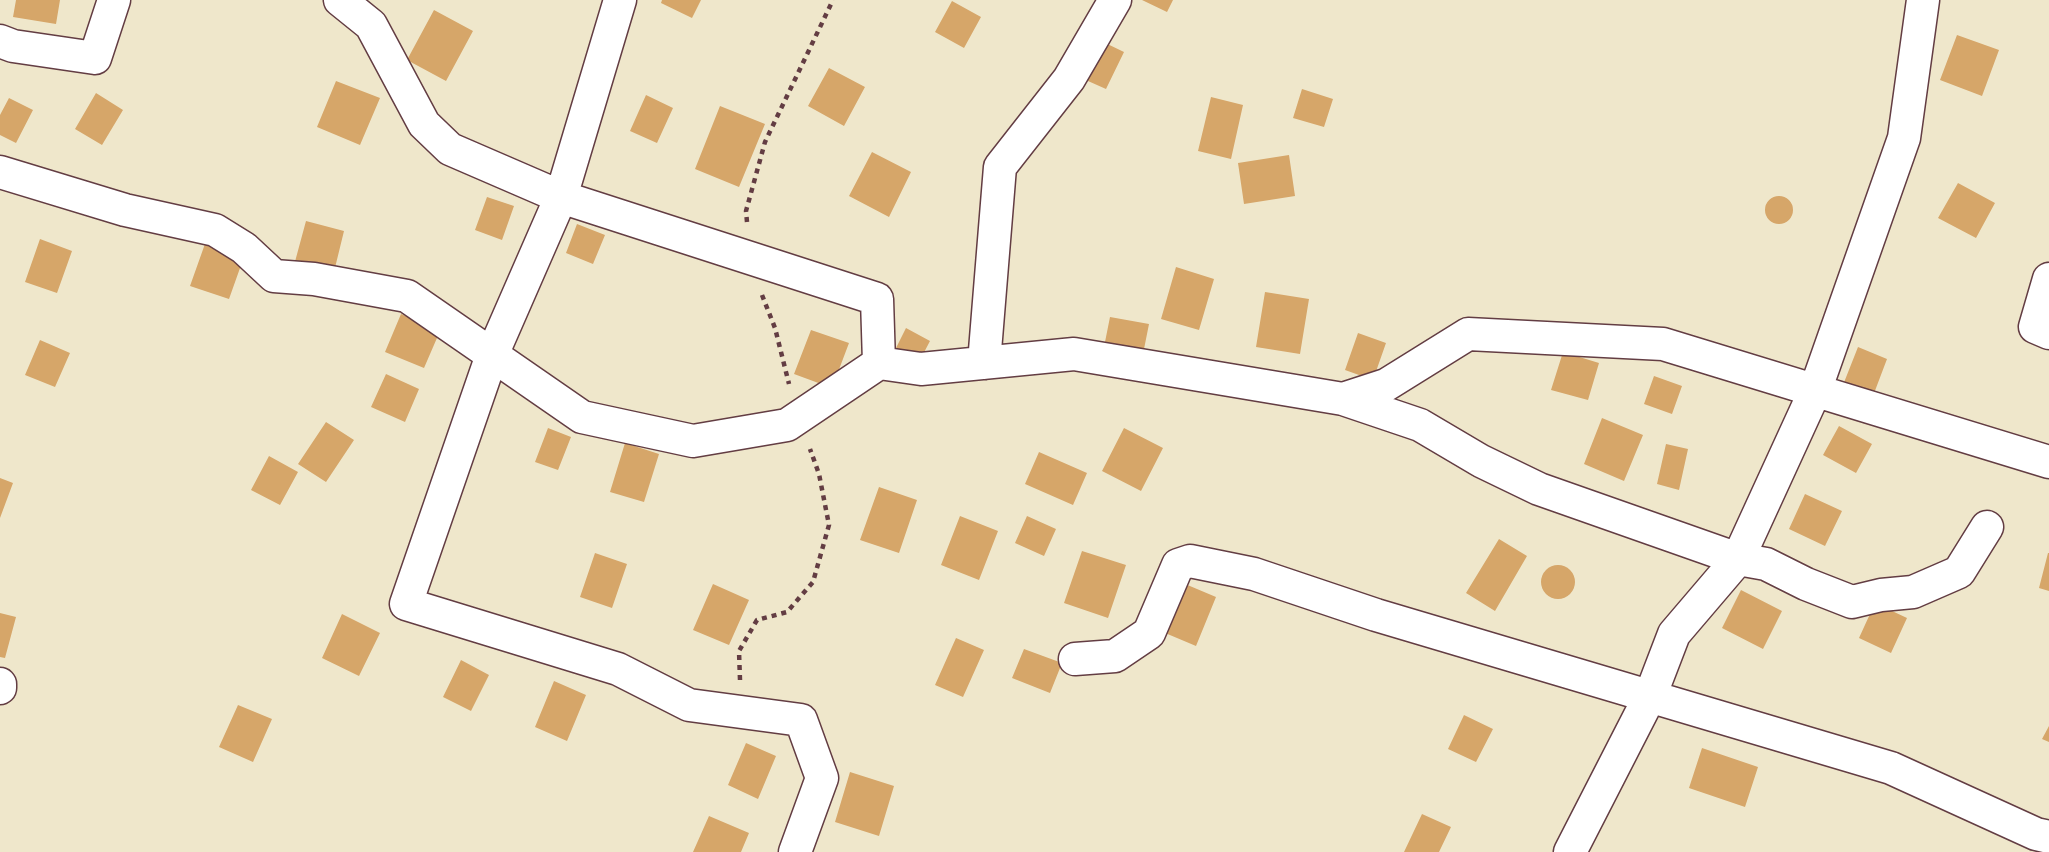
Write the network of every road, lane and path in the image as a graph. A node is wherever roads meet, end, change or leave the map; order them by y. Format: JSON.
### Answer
{"nodes":[{"id":1,"x":114,"y":0,"type":"edge"},
{"id":2,"x":340,"y":0,"type":"edge"},
{"id":3,"x":620,"y":0,"type":"edge"},
{"id":4,"x":833,"y":0,"type":"edge"},
{"id":5,"x":1115,"y":0,"type":"edge"},
{"id":6,"x":1923,"y":0,"type":"edge"},
{"id":7,"x":0,"y":41,"type":"edge"},
{"id":8,"x":0,"y":172,"type":"edge"},
{"id":9,"x":561,"y":197,"type":"junction"},
{"id":10,"x":748,"y":259,"type":"junction"},
{"id":11,"x":2049,"y":279,"type":"edge"},
{"id":12,"x":2049,"y":333,"type":"edge"},
{"id":13,"x":492,"y":355,"type":"junction"},
{"id":14,"x":878,"y":363,"type":"junction"},
{"id":15,"x":984,"y":363,"type":"junction"},
{"id":16,"x":1815,"y":391,"type":"junction"},
{"id":17,"x":1343,"y":399,"type":"junction"},
{"id":18,"x":798,"y":417,"type":"junction"},
{"id":19,"x":2049,"y":462,"type":"edge"},
{"id":20,"x":1987,"y":527,"type":"dead end"},
{"id":21,"x":1738,"y":559,"type":"junction"},
{"id":22,"x":1075,"y":659,"type":"dead end"},
{"id":23,"x":1651,"y":694,"type":"junction"},
{"id":24,"x":742,"y":711,"type":"junction"},
{"id":25,"x":2049,"y":837,"type":"edge"},
{"id":26,"x":795,"y":852,"type":"edge"},
{"id":27,"x":1570,"y":852,"type":"edge"}],
"edges":[{"from":1,"to":7,"type":"street"},
{"from":2,"to":9,"type":"street"},
{"from":3,"to":9,"type":"street"},
{"from":4,"to":10,"type":"path"},
{"from":5,"to":15,"type":"street"},
{"from":6,"to":16,"type":"street"},
{"from":8,"to":13,"type":"street"},
{"from":9,"to":10,"type":"street"},
{"from":9,"to":13,"type":"street"},
{"from":10,"to":14,"type":"street"},
{"from":10,"to":18,"type":"path"},
{"from":11,"to":12,"type":"street"},
{"from":13,"to":18,"type":"street"},
{"from":13,"to":24,"type":"street"},
{"from":14,"to":15,"type":"street"},
{"from":14,"to":18,"type":"street"},
{"from":15,"to":17,"type":"street"},
{"from":16,"to":17,"type":"street"},
{"from":16,"to":19,"type":"street"},
{"from":16,"to":21,"type":"street"},
{"from":17,"to":21,"type":"street"},
{"from":18,"to":24,"type":"path"},
{"from":20,"to":21,"type":"street"},
{"from":21,"to":23,"type":"street"},
{"from":22,"to":23,"type":"street"},
{"from":23,"to":25,"type":"street"},
{"from":23,"to":27,"type":"street"},
{"from":24,"to":26,"type":"street"}]}
